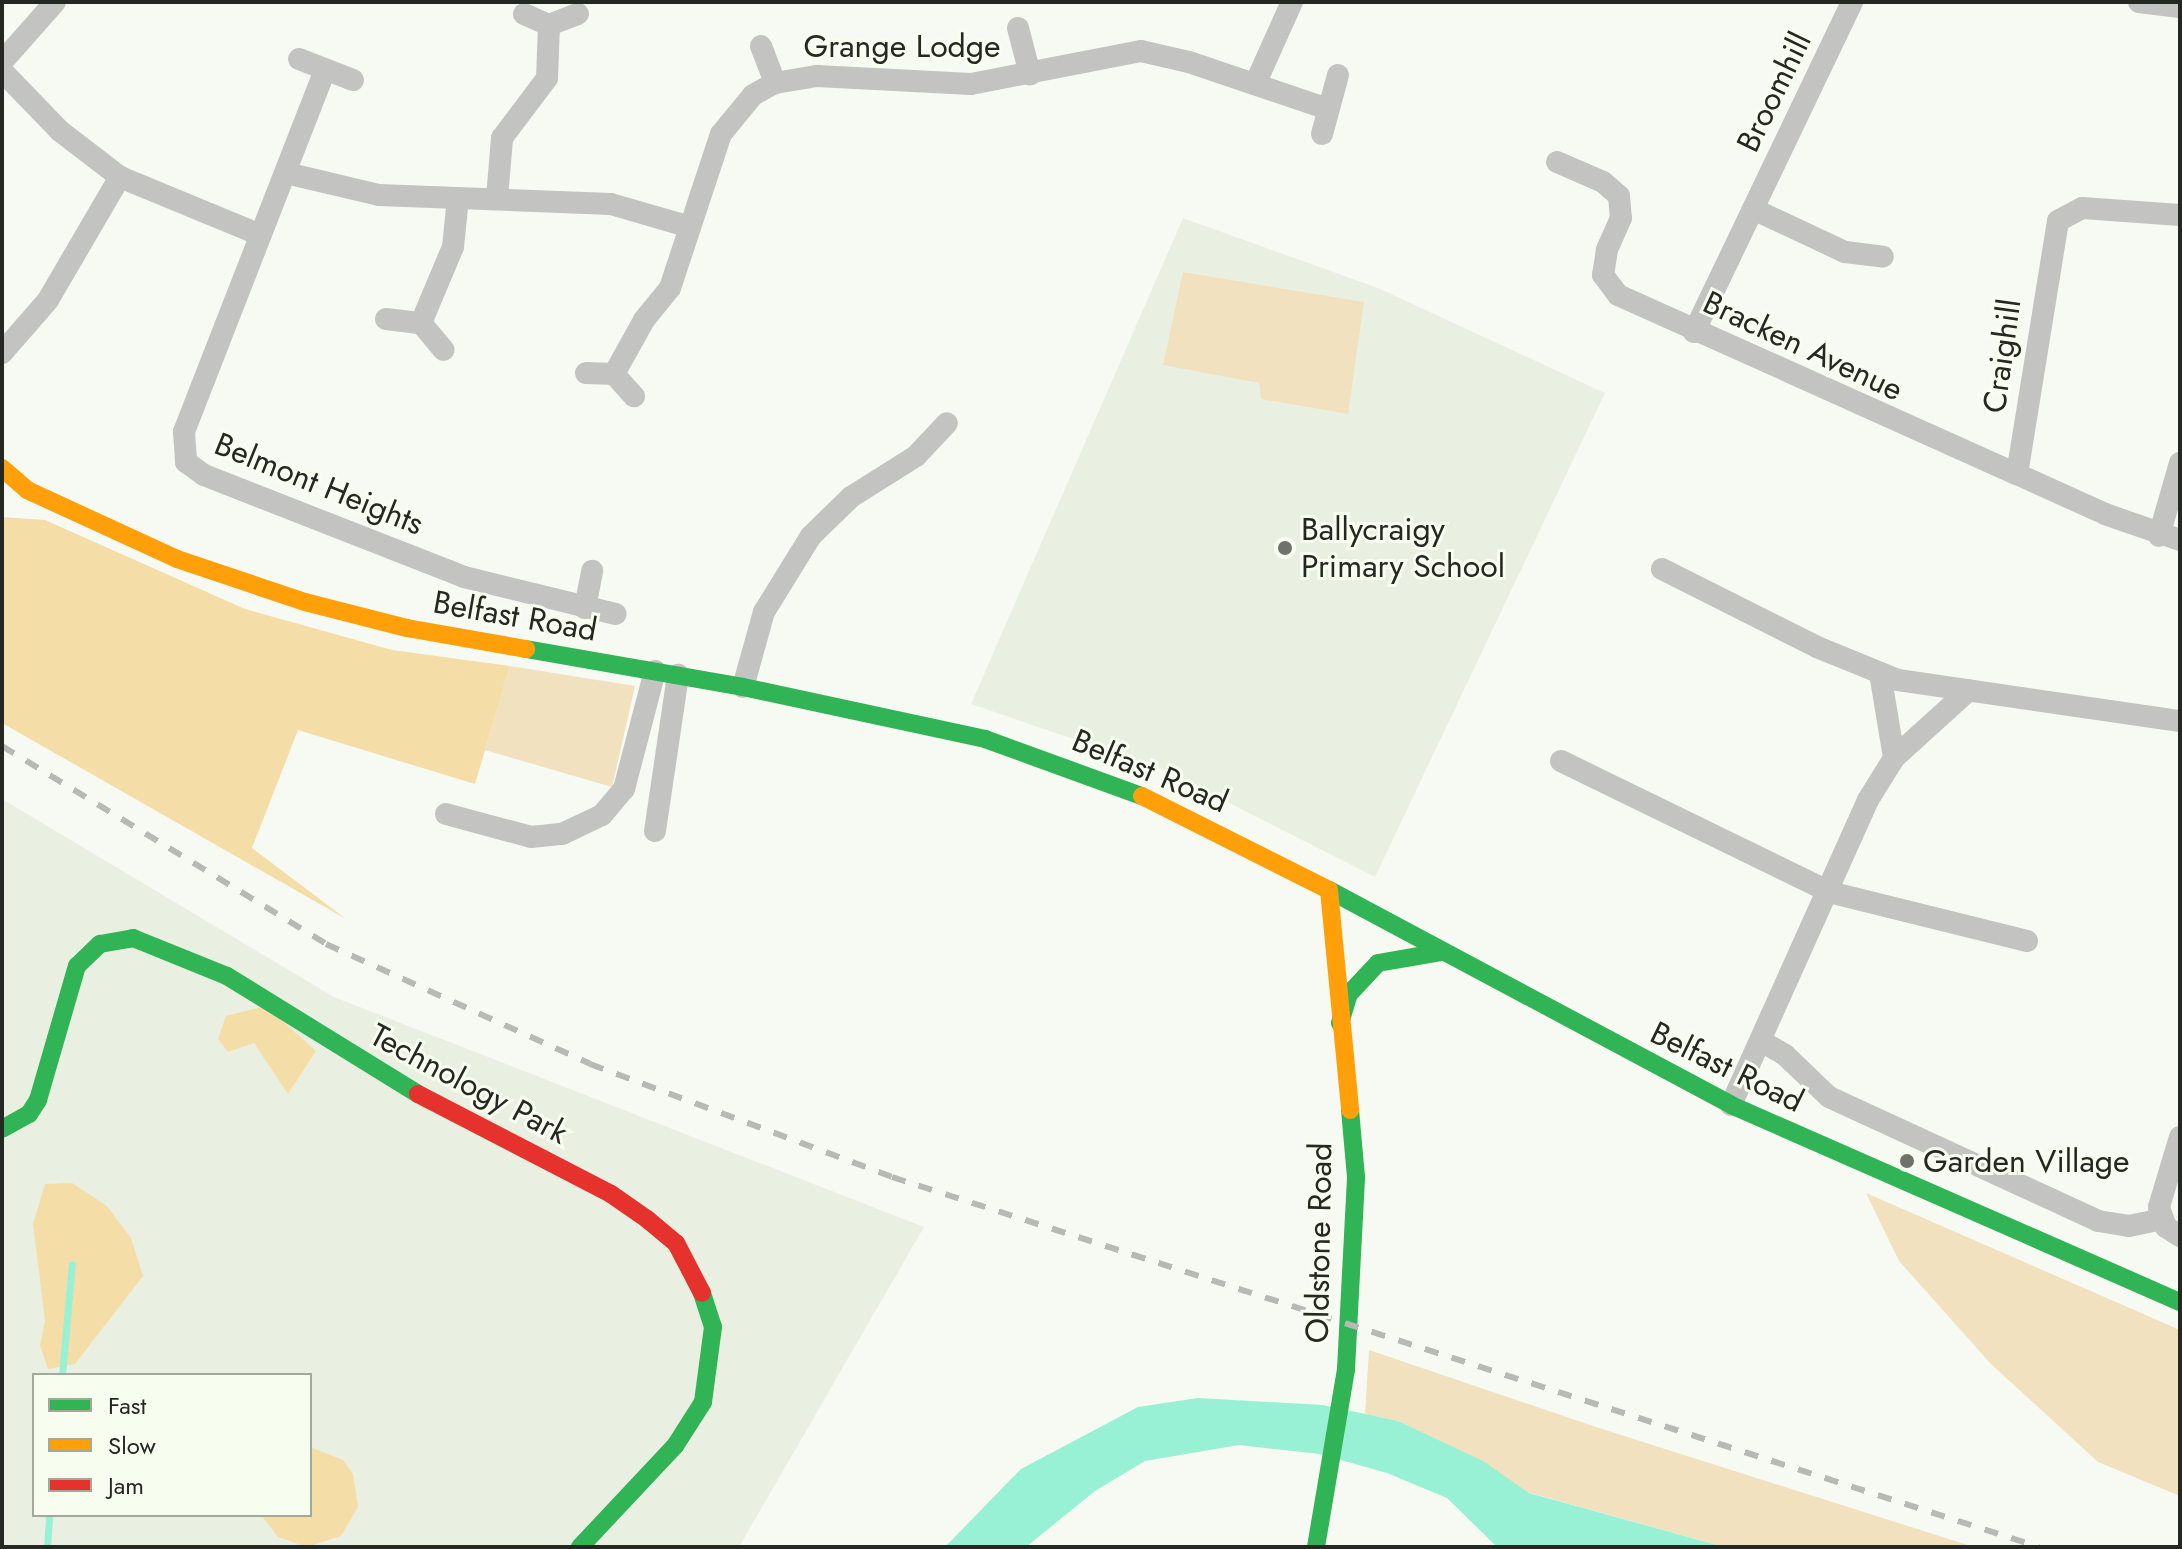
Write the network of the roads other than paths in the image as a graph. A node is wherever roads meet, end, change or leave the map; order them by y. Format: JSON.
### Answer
{"nodes":[{"id":1,"x":55,"y":2,"type":"edge"},
{"id":2,"x":1292,"y":2,"type":"edge"},
{"id":3,"x":1852,"y":2,"type":"edge"},
{"id":4,"x":2139,"y":2,"type":"edge"},
{"id":5,"x":2180,"y":7,"type":"edge"},
{"id":6,"x":524,"y":14,"type":"dead end"},
{"id":7,"x":578,"y":14,"type":"dead end"},
{"id":8,"x":549,"y":25,"type":"junction"},
{"id":9,"x":1018,"y":28,"type":"dead end"},
{"id":10,"x":761,"y":46,"type":"dead end"},
{"id":11,"x":299,"y":59,"type":"dead end"},
{"id":12,"x":2,"y":62,"type":"edge"},
{"id":13,"x":325,"y":70,"type":"junction"},
{"id":14,"x":2,"y":71,"type":"edge"},
{"id":15,"x":1030,"y":74,"type":"junction"},
{"id":16,"x":1338,"y":75,"type":"dead end"},
{"id":17,"x":353,"y":80,"type":"dead end"},
{"id":18,"x":1256,"y":82,"type":"junction"},
{"id":19,"x":775,"y":83,"type":"junction"},
{"id":20,"x":1328,"y":109,"type":"junction"},
{"id":21,"x":1322,"y":134,"type":"dead end"},
{"id":22,"x":1557,"y":162,"type":"dead end"},
{"id":23,"x":286,"y":173,"type":"junction"},
{"id":24,"x":120,"y":177,"type":"junction"},
{"id":25,"x":458,"y":198,"type":"junction"},
{"id":26,"x":497,"y":198,"type":"junction"},
{"id":27,"x":1753,"y":209,"type":"junction"},
{"id":28,"x":2180,"y":215,"type":"edge"},
{"id":29,"x":690,"y":227,"type":"junction"},
{"id":30,"x":261,"y":235,"type":"junction"},
{"id":31,"x":1883,"y":257,"type":"dead end"},
{"id":32,"x":386,"y":319,"type":"dead end"},
{"id":33,"x":421,"y":323,"type":"junction"},
{"id":34,"x":1694,"y":332,"type":"junction"},
{"id":35,"x":444,"y":350,"type":"dead end"},
{"id":36,"x":2,"y":353,"type":"edge"},
{"id":37,"x":586,"y":373,"type":"dead end"},
{"id":38,"x":614,"y":374,"type":"junction"},
{"id":39,"x":634,"y":396,"type":"dead end"},
{"id":40,"x":947,"y":423,"type":"dead end"},
{"id":41,"x":2180,"y":463,"type":"edge"},
{"id":42,"x":2,"y":468,"type":"edge"},
{"id":43,"x":2017,"y":474,"type":"junction"},
{"id":44,"x":2,"y":488,"type":"edge"},
{"id":45,"x":27,"y":490,"type":"junction"},
{"id":46,"x":2170,"y":538,"type":"edge"},
{"id":47,"x":1662,"y":569,"type":"dead end"},
{"id":48,"x":592,"y":571,"type":"dead end"},
{"id":49,"x":585,"y":608,"type":"junction"},
{"id":50,"x":616,"y":614,"type":"dead end"},
{"id":51,"x":655,"y":671,"type":"junction"},
{"id":52,"x":1880,"y":673,"type":"junction"},
{"id":53,"x":678,"y":675,"type":"junction"},
{"id":54,"x":743,"y":687,"type":"junction"},
{"id":55,"x":1969,"y":690,"type":"junction"},
{"id":56,"x":2180,"y":721,"type":"edge"},
{"id":57,"x":1894,"y":758,"type":"junction"},
{"id":58,"x":1561,"y":761,"type":"dead end"},
{"id":59,"x":446,"y":814,"type":"dead end"},
{"id":60,"x":655,"y":831,"type":"dead end"},
{"id":61,"x":1329,"y":890,"type":"junction"},
{"id":62,"x":1829,"y":892,"type":"junction"},
{"id":63,"x":2027,"y":941,"type":"dead end"},
{"id":64,"x":1442,"y":952,"type":"junction"},
{"id":65,"x":1340,"y":1023,"type":"junction"},
{"id":66,"x":1761,"y":1041,"type":"junction"},
{"id":67,"x":1731,"y":1105,"type":"junction"},
{"id":68,"x":2,"y":1129,"type":"edge"},
{"id":69,"x":2180,"y":1137,"type":"edge"},
{"id":70,"x":2161,"y":1219,"type":"junction"},
{"id":71,"x":2180,"y":1236,"type":"edge"},
{"id":72,"x":2180,"y":1302,"type":"edge"},
{"id":73,"x":580,"y":1547,"type":"edge"},
{"id":74,"x":1316,"y":1547,"type":"edge"}],
"edges":[{"from":1,"to":12,"type":"street"},
{"from":2,"to":18,"type":"street"},
{"from":3,"to":27,"type":"street","name":"Broomhill"},
{"from":4,"to":5,"type":"street"},
{"from":6,"to":8,"type":"street"},
{"from":7,"to":8,"type":"street"},
{"from":8,"to":26,"type":"street"},
{"from":9,"to":15,"type":"street","name":"Grange Lodge"},
{"from":10,"to":19,"type":"street","name":"Grange Lodge"},
{"from":11,"to":13,"type":"street"},
{"from":13,"to":17,"type":"street"},
{"from":13,"to":23,"type":"street","name":"Belmont Heights"},
{"from":14,"to":24,"type":"street"},
{"from":15,"to":18,"type":"street","name":"Grange Lodge"},
{"from":15,"to":19,"type":"street","name":"Grange Lodge"},
{"from":16,"to":20,"type":"street"},
{"from":18,"to":20,"type":"street","name":"Grange Lodge"},
{"from":19,"to":29,"type":"street","name":"Grange Lodge"},
{"from":20,"to":21,"type":"street"},
{"from":22,"to":34,"type":"street","name":"Bracken Avenue"},
{"from":23,"to":25,"type":"street"},
{"from":23,"to":30,"type":"street","name":"Belmont Heights"},
{"from":24,"to":30,"type":"street"},
{"from":24,"to":36,"type":"street"},
{"from":25,"to":26,"type":"street"},
{"from":25,"to":33,"type":"street"},
{"from":26,"to":29,"type":"street"},
{"from":27,"to":31,"type":"street"},
{"from":27,"to":34,"type":"street","name":"Broomhill"},
{"from":28,"to":43,"type":"street","name":"Craighill"},
{"from":29,"to":38,"type":"street","name":"Grange Lodge"},
{"from":30,"to":49,"type":"street","name":"Belmont Heights"},
{"from":32,"to":33,"type":"street"},
{"from":33,"to":35,"type":"street"},
{"from":34,"to":43,"type":"street","name":"Bracken Avenue"},
{"from":37,"to":38,"type":"street"},
{"from":38,"to":39,"type":"street"},
{"from":40,"to":54,"type":"street"},
{"from":41,"to":46,"type":"street"},
{"from":42,"to":45,"type":"main road","name":"Belfast Road"},
{"from":43,"to":46,"type":"street"},
{"from":44,"to":45,"type":"main road","name":"Belfast Road"},
{"from":45,"to":51,"type":"main road","name":"Belfast Road"},
{"from":47,"to":52,"type":"street"},
{"from":48,"to":49,"type":"street"},
{"from":49,"to":50,"type":"street","name":"Belmont Heights"},
{"from":51,"to":53,"type":"main road","name":"Belfast Road"},
{"from":51,"to":59,"type":"street"},
{"from":52,"to":55,"type":"street"},
{"from":52,"to":57,"type":"street"},
{"from":53,"to":54,"type":"main road","name":"Belfast Road"},
{"from":53,"to":60,"type":"street"},
{"from":54,"to":61,"type":"main road","name":"Belfast Road"},
{"from":55,"to":56,"type":"street"},
{"from":55,"to":57,"type":"street"},
{"from":57,"to":62,"type":"street"},
{"from":58,"to":62,"type":"street"},
{"from":61,"to":64,"type":"main road","name":"Belfast Road"},
{"from":61,"to":65,"type":"main road","name":"Oldstone Road"},
{"from":62,"to":63,"type":"street"},
{"from":62,"to":66,"type":"street"},
{"from":64,"to":65,"type":"main road"},
{"from":64,"to":67,"type":"main road","name":"Belfast Road"},
{"from":65,"to":74,"type":"main road","name":"Oldstone Road"},
{"from":66,"to":67,"type":"street"},
{"from":66,"to":70,"type":"street"},
{"from":67,"to":72,"type":"main road","name":"Belfast Road"},
{"from":68,"to":73,"type":"main road","name":"Technology Park"},
{"from":69,"to":70,"type":"street"},
{"from":70,"to":71,"type":"street"}]}
